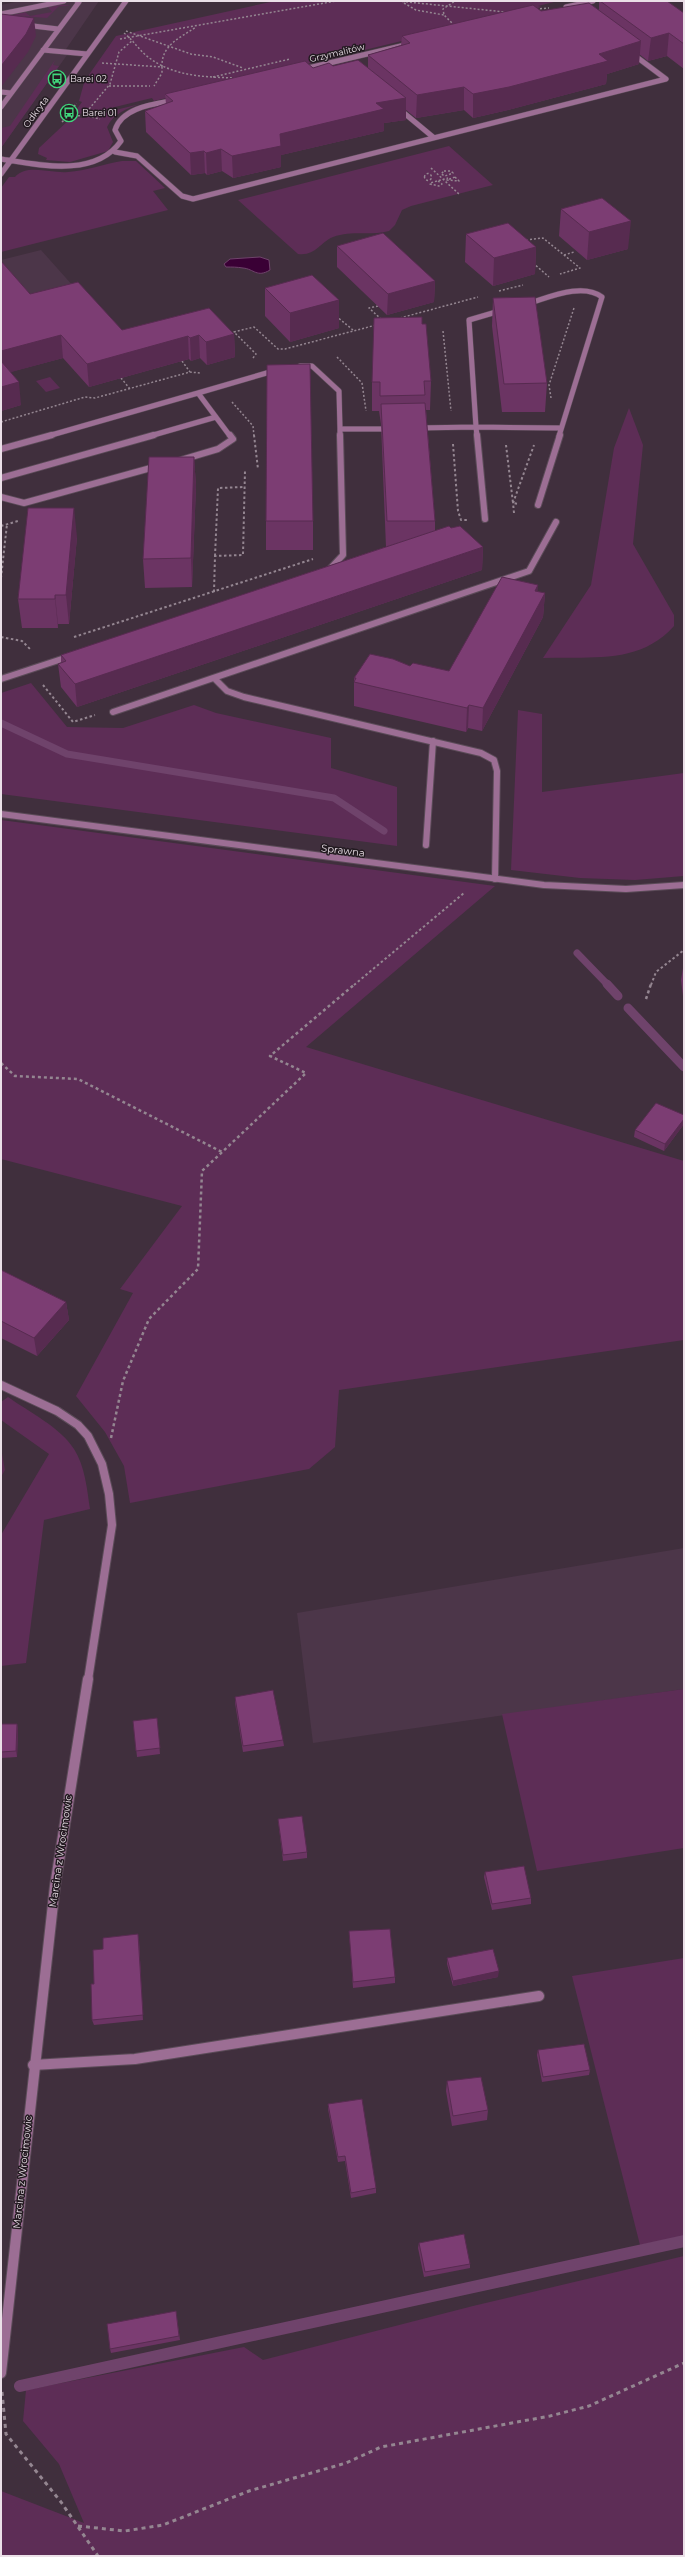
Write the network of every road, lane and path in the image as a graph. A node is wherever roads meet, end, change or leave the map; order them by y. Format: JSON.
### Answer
{"nodes":[{"id":1,"x":64,"y":1,"type":"edge"},
{"id":2,"x":78,"y":1,"type":"edge"},
{"id":3,"x":126,"y":1,"type":"edge"},
{"id":4,"x":336,"y":1,"type":"edge"},
{"id":5,"x":398,"y":1,"type":"edge"},
{"id":6,"x":455,"y":1,"type":"edge"},
{"id":7,"x":593,"y":1,"type":"edge"},
{"id":8,"x":403,"y":2,"type":"junction"},
{"id":9,"x":447,"y":6,"type":"junction"},
{"id":10,"x":534,"y":9,"type":"edge"},
{"id":11,"x":560,"y":9,"type":"edge"},
{"id":12,"x":570,"y":9,"type":"junction"},
{"id":13,"x":508,"y":12,"type":"edge"},
{"id":14,"x":1,"y":14,"type":"edge"},
{"id":15,"x":444,"y":15,"type":"junction"},
{"id":16,"x":20,"y":24,"type":"edge"},
{"id":17,"x":197,"y":27,"type":"junction"},
{"id":18,"x":58,"y":29,"type":"junction"},
{"id":19,"x":448,"y":30,"type":"edge"},
{"id":20,"x":139,"y":36,"type":"junction"},
{"id":21,"x":130,"y":37,"type":"junction"},
{"id":22,"x":114,"y":40,"type":"dead end"},
{"id":23,"x":133,"y":40,"type":"junction"},
{"id":24,"x":413,"y":43,"type":"edge"},
{"id":25,"x":168,"y":46,"type":"junction"},
{"id":26,"x":43,"y":50,"type":"junction"},
{"id":27,"x":627,"y":50,"type":"edge"},
{"id":28,"x":87,"y":54,"type":"junction"},
{"id":29,"x":340,"y":61,"type":"junction"},
{"id":30,"x":98,"y":62,"type":"dead end"},
{"id":31,"x":115,"y":64,"type":"junction"},
{"id":32,"x":346,"y":65,"type":"edge"},
{"id":33,"x":162,"y":67,"type":"junction"},
{"id":34,"x":243,"y":68,"type":"dead end"},
{"id":35,"x":298,"y":70,"type":"edge"},
{"id":36,"x":244,"y":78,"type":"edge"},
{"id":37,"x":108,"y":86,"type":"junction"},
{"id":38,"x":154,"y":86,"type":"junction"},
{"id":39,"x":1,"y":92,"type":"edge"},
{"id":40,"x":149,"y":92,"type":"dead end"},
{"id":41,"x":12,"y":93,"type":"junction"},
{"id":42,"x":179,"y":99,"type":"edge"},
{"id":43,"x":393,"y":104,"type":"edge"},
{"id":44,"x":1,"y":107,"type":"edge"},
{"id":45,"x":71,"y":114,"type":"dead end"},
{"id":46,"x":433,"y":137,"type":"junction"},
{"id":47,"x":115,"y":152,"type":"junction"},
{"id":48,"x":1,"y":159,"type":"edge"},
{"id":49,"x":11,"y":161,"type":"junction"},
{"id":50,"x":431,"y":168,"type":"dead end"},
{"id":51,"x":1,"y":174,"type":"edge"},
{"id":52,"x":444,"y":176,"type":"junction"},
{"id":53,"x":440,"y":177,"type":"junction"},
{"id":54,"x":448,"y":178,"type":"junction"},
{"id":55,"x":432,"y":179,"type":"dead end"},
{"id":56,"x":443,"y":180,"type":"junction"},
{"id":57,"x":438,"y":181,"type":"junction"},
{"id":58,"x":460,"y":195,"type":"dead end"},
{"id":59,"x":519,"y":242,"type":"edge"},
{"id":60,"x":574,"y":252,"type":"dead end"},
{"id":61,"x":564,"y":255,"type":"junction"},
{"id":62,"x":527,"y":265,"type":"edge"},
{"id":63,"x":558,"y":275,"type":"dead end"},
{"id":64,"x":554,"y":276,"type":"dead end"},
{"id":65,"x":549,"y":277,"type":"junction"},
{"id":66,"x":542,"y":279,"type":"dead end"},
{"id":67,"x":527,"y":284,"type":"dead end"},
{"id":68,"x":497,"y":292,"type":"dead end"},
{"id":69,"x":482,"y":296,"type":"dead end"},
{"id":70,"x":378,"y":306,"type":"edge"},
{"id":71,"x":520,"y":306,"type":"edge"},
{"id":72,"x":567,"y":306,"type":"dead end"},
{"id":73,"x":513,"y":308,"type":"edge"},
{"id":74,"x":333,"y":317,"type":"edge"},
{"id":75,"x":399,"y":318,"type":"edge"},
{"id":76,"x":384,"y":322,"type":"edge"},
{"id":77,"x":376,"y":325,"type":"edge"},
{"id":78,"x":354,"y":331,"type":"junction"},
{"id":79,"x":337,"y":357,"type":"dead end"},
{"id":80,"x":253,"y":359,"type":"dead end"},
{"id":81,"x":182,"y":361,"type":"edge"},
{"id":82,"x":292,"y":366,"type":"edge"},
{"id":83,"x":284,"y":368,"type":"edge"},
{"id":84,"x":207,"y":371,"type":"dead end"},
{"id":85,"x":190,"y":372,"type":"junction"},
{"id":86,"x":121,"y":378,"type":"edge"},
{"id":87,"x":130,"y":389,"type":"junction"},
{"id":88,"x":198,"y":393,"type":"junction"},
{"id":89,"x":552,"y":402,"type":"dead end"},
{"id":90,"x":216,"y":417,"type":"junction"},
{"id":91,"x":1,"y":421,"type":"edge"},
{"id":92,"x":399,"y":428,"type":"edge"},
{"id":93,"x":406,"y":428,"type":"edge"},
{"id":94,"x":476,"y":428,"type":"junction"},
{"id":95,"x":560,"y":428,"type":"junction"},
{"id":96,"x":340,"y":429,"type":"junction"},
{"id":97,"x":368,"y":429,"type":"junction"},
{"id":98,"x":534,"y":438,"type":"dead end"},
{"id":99,"x":506,"y":442,"type":"dead end"},
{"id":100,"x":1,"y":449,"type":"edge"},
{"id":101,"x":174,"y":462,"type":"edge"},
{"id":102,"x":167,"y":463,"type":"edge"},
{"id":103,"x":245,"y":470,"type":"dead end"},
{"id":104,"x":1,"y":478,"type":"edge"},
{"id":105,"x":244,"y":487,"type":"junction"},
{"id":106,"x":1,"y":497,"type":"edge"},
{"id":107,"x":514,"y":503,"type":"junction"},
{"id":108,"x":538,"y":505,"type":"joint"},
{"id":109,"x":514,"y":513,"type":"dead end"},
{"id":110,"x":485,"y":519,"type":"dead end"},
{"id":111,"x":556,"y":522,"type":"dead end"},
{"id":112,"x":8,"y":524,"type":"dead end"},
{"id":113,"x":215,"y":556,"type":"junction"},
{"id":114,"x":316,"y":558,"type":"dead end"},
{"id":115,"x":318,"y":576,"type":"edge"},
{"id":116,"x":1,"y":578,"type":"edge"},
{"id":117,"x":214,"y":592,"type":"junction"},
{"id":118,"x":1,"y":637,"type":"edge"},
{"id":119,"x":69,"y":639,"type":"dead end"},
{"id":120,"x":32,"y":651,"type":"dead end"},
{"id":121,"x":75,"y":655,"type":"edge"},
{"id":122,"x":1,"y":679,"type":"edge"},
{"id":123,"x":215,"y":679,"type":"junction"},
{"id":124,"x":41,"y":684,"type":"dead end"},
{"id":125,"x":113,"y":712,"type":"joint"},
{"id":126,"x":433,"y":741,"type":"junction"},
{"id":127,"x":1,"y":814,"type":"edge"},
{"id":128,"x":426,"y":845,"type":"dead end"},
{"id":129,"x":483,"y":878,"type":"junction"},
{"id":130,"x":495,"y":879,"type":"junction"},
{"id":131,"x":684,"y":885,"type":"edge"},
{"id":132,"x":684,"y":950,"type":"edge"},
{"id":133,"x":646,"y":999,"type":"dead end"},
{"id":134,"x":1,"y":1063,"type":"edge"},
{"id":135,"x":222,"y":1152,"type":"junction"},
{"id":136,"x":1,"y":1385,"type":"edge"},
{"id":137,"x":104,"y":1468,"type":"junction"},
{"id":138,"x":539,"y":1996,"type":"dead end"},
{"id":139,"x":33,"y":2065,"type":"junction"},
{"id":140,"x":684,"y":2363,"type":"edge"},
{"id":141,"x":1,"y":2373,"type":"edge"},
{"id":142,"x":1,"y":2386,"type":"edge"},
{"id":143,"x":78,"y":2526,"type":"junction"},
{"id":144,"x":98,"y":2556,"type":"edge"}],
"edges":[{"from":1,"to":14,"type":"street"},
{"from":2,"to":18,"type":"street"},
{"from":3,"to":28,"type":"street","name":"Odkryta"},
{"from":4,"to":17,"type":"path"},
{"from":5,"to":8,"type":"path"},
{"from":6,"to":9,"type":"path"},
{"from":7,"to":12,"type":"street"},
{"from":8,"to":9,"type":"path"},
{"from":8,"to":15,"type":"path"},
{"from":9,"to":13,"type":"path"},
{"from":9,"to":15,"type":"path"},
{"from":10,"to":12,"type":"path"},
{"from":11,"to":12,"type":"street"},
{"from":15,"to":19,"type":"path"},
{"from":16,"to":18,"type":"street"},
{"from":17,"to":20,"type":"path"},
{"from":17,"to":25,"type":"path"},
{"from":18,"to":26,"type":"street"},
{"from":20,"to":21,"type":"path"},
{"from":20,"to":21,"type":"path"},
{"from":20,"to":25,"type":"path"},
{"from":21,"to":22,"type":"path"},
{"from":21,"to":23,"type":"path"},
{"from":23,"to":31,"type":"path"},
{"from":23,"to":33,"type":"path"},
{"from":24,"to":29,"type":"street","name":"Grzymalitów"},
{"from":25,"to":33,"type":"path"},
{"from":25,"to":34,"type":"path"},
{"from":26,"to":28,"type":"street"},
{"from":26,"to":41,"type":"street"},
{"from":27,"to":46,"type":"street"},
{"from":28,"to":49,"type":"street","name":"Odkryta"},
{"from":29,"to":32,"type":"street"},
{"from":29,"to":35,"type":"street","name":"Grzymalitów"},
{"from":30,"to":31,"type":"path"},
{"from":31,"to":33,"type":"path"},
{"from":31,"to":37,"type":"path"},
{"from":33,"to":36,"type":"path"},
{"from":33,"to":38,"type":"path"},
{"from":37,"to":38,"type":"path"},
{"from":37,"to":45,"type":"path"},
{"from":38,"to":40,"type":"path"},
{"from":39,"to":41,"type":"street"},
{"from":41,"to":44,"type":"street"},
{"from":42,"to":47,"type":"street"},
{"from":43,"to":46,"type":"street"},
{"from":46,"to":47,"type":"street"},
{"from":47,"to":49,"type":"street"},
{"from":48,"to":49,"type":"street"},
{"from":49,"to":51,"type":"street","name":"Odkryta"},
{"from":50,"to":53,"type":"path"},
{"from":52,"to":52,"type":"path"},
{"from":52,"to":53,"type":"path"},
{"from":53,"to":55,"type":"path"},
{"from":53,"to":56,"type":"path"},
{"from":54,"to":54,"type":"path"},
{"from":54,"to":56,"type":"path"},
{"from":56,"to":57,"type":"path"},
{"from":56,"to":58,"type":"path"},
{"from":57,"to":57,"type":"path"},
{"from":59,"to":61,"type":"path"},
{"from":60,"to":61,"type":"path"},
{"from":61,"to":63,"type":"path"},
{"from":62,"to":65,"type":"path"},
{"from":64,"to":65,"type":"path"},
{"from":65,"to":66,"type":"path"},
{"from":67,"to":68,"type":"path"},
{"from":69,"to":75,"type":"path"},
{"from":70,"to":76,"type":"path"},
{"from":71,"to":95,"type":"street"},
{"from":72,"to":89,"type":"path"},
{"from":73,"to":94,"type":"street"},
{"from":74,"to":78,"type":"path"},
{"from":77,"to":78,"type":"path"},
{"from":78,"to":80,"type":"path"},
{"from":79,"to":97,"type":"path"},
{"from":81,"to":85,"type":"path"},
{"from":82,"to":96,"type":"street"},
{"from":83,"to":88,"type":"street"},
{"from":84,"to":85,"type":"path"},
{"from":85,"to":87,"type":"path"},
{"from":86,"to":87,"type":"path"},
{"from":87,"to":91,"type":"path"},
{"from":88,"to":90,"type":"street"},
{"from":88,"to":100,"type":"street"},
{"from":90,"to":101,"type":"street"},
{"from":90,"to":104,"type":"street"},
{"from":92,"to":97,"type":"street"},
{"from":93,"to":94,"type":"street"},
{"from":94,"to":95,"type":"street"},
{"from":94,"to":110,"type":"street"},
{"from":95,"to":108,"type":"street"},
{"from":96,"to":97,"type":"street"},
{"from":96,"to":115,"type":"street"},
{"from":98,"to":107,"type":"path"},
{"from":99,"to":107,"type":"path"},
{"from":102,"to":106,"type":"street"},
{"from":103,"to":105,"type":"path"},
{"from":105,"to":113,"type":"path"},
{"from":105,"to":113,"type":"path"},
{"from":107,"to":108,"type":"path"},
{"from":107,"to":109,"type":"path"},
{"from":111,"to":123,"type":"street"},
{"from":112,"to":116,"type":"path"},
{"from":113,"to":117,"type":"path"},
{"from":114,"to":117,"type":"path"},
{"from":117,"to":119,"type":"path"},
{"from":118,"to":120,"type":"path"},
{"from":121,"to":122,"type":"street"},
{"from":123,"to":125,"type":"street"},
{"from":123,"to":126,"type":"street"},
{"from":124,"to":125,"type":"path"},
{"from":126,"to":128,"type":"street"},
{"from":126,"to":130,"type":"street"},
{"from":127,"to":129,"type":"street","name":"Sprawna"},
{"from":129,"to":130,"type":"street","name":"Sprawna"},
{"from":129,"to":135,"type":"path"},
{"from":130,"to":131,"type":"street","name":"Sprawna"},
{"from":132,"to":133,"type":"path"},
{"from":134,"to":135,"type":"path"},
{"from":135,"to":137,"type":"path"},
{"from":136,"to":137,"type":"street","name":"Marcina z Wrocimowic"},
{"from":137,"to":139,"type":"street","name":"Marcina z Wrocimowic"},
{"from":138,"to":139,"type":"street"},
{"from":139,"to":141,"type":"street","name":"Marcina z Wrocimowic"},
{"from":140,"to":143,"type":"path"},
{"from":142,"to":143,"type":"path"},
{"from":143,"to":144,"type":"path"}]}
